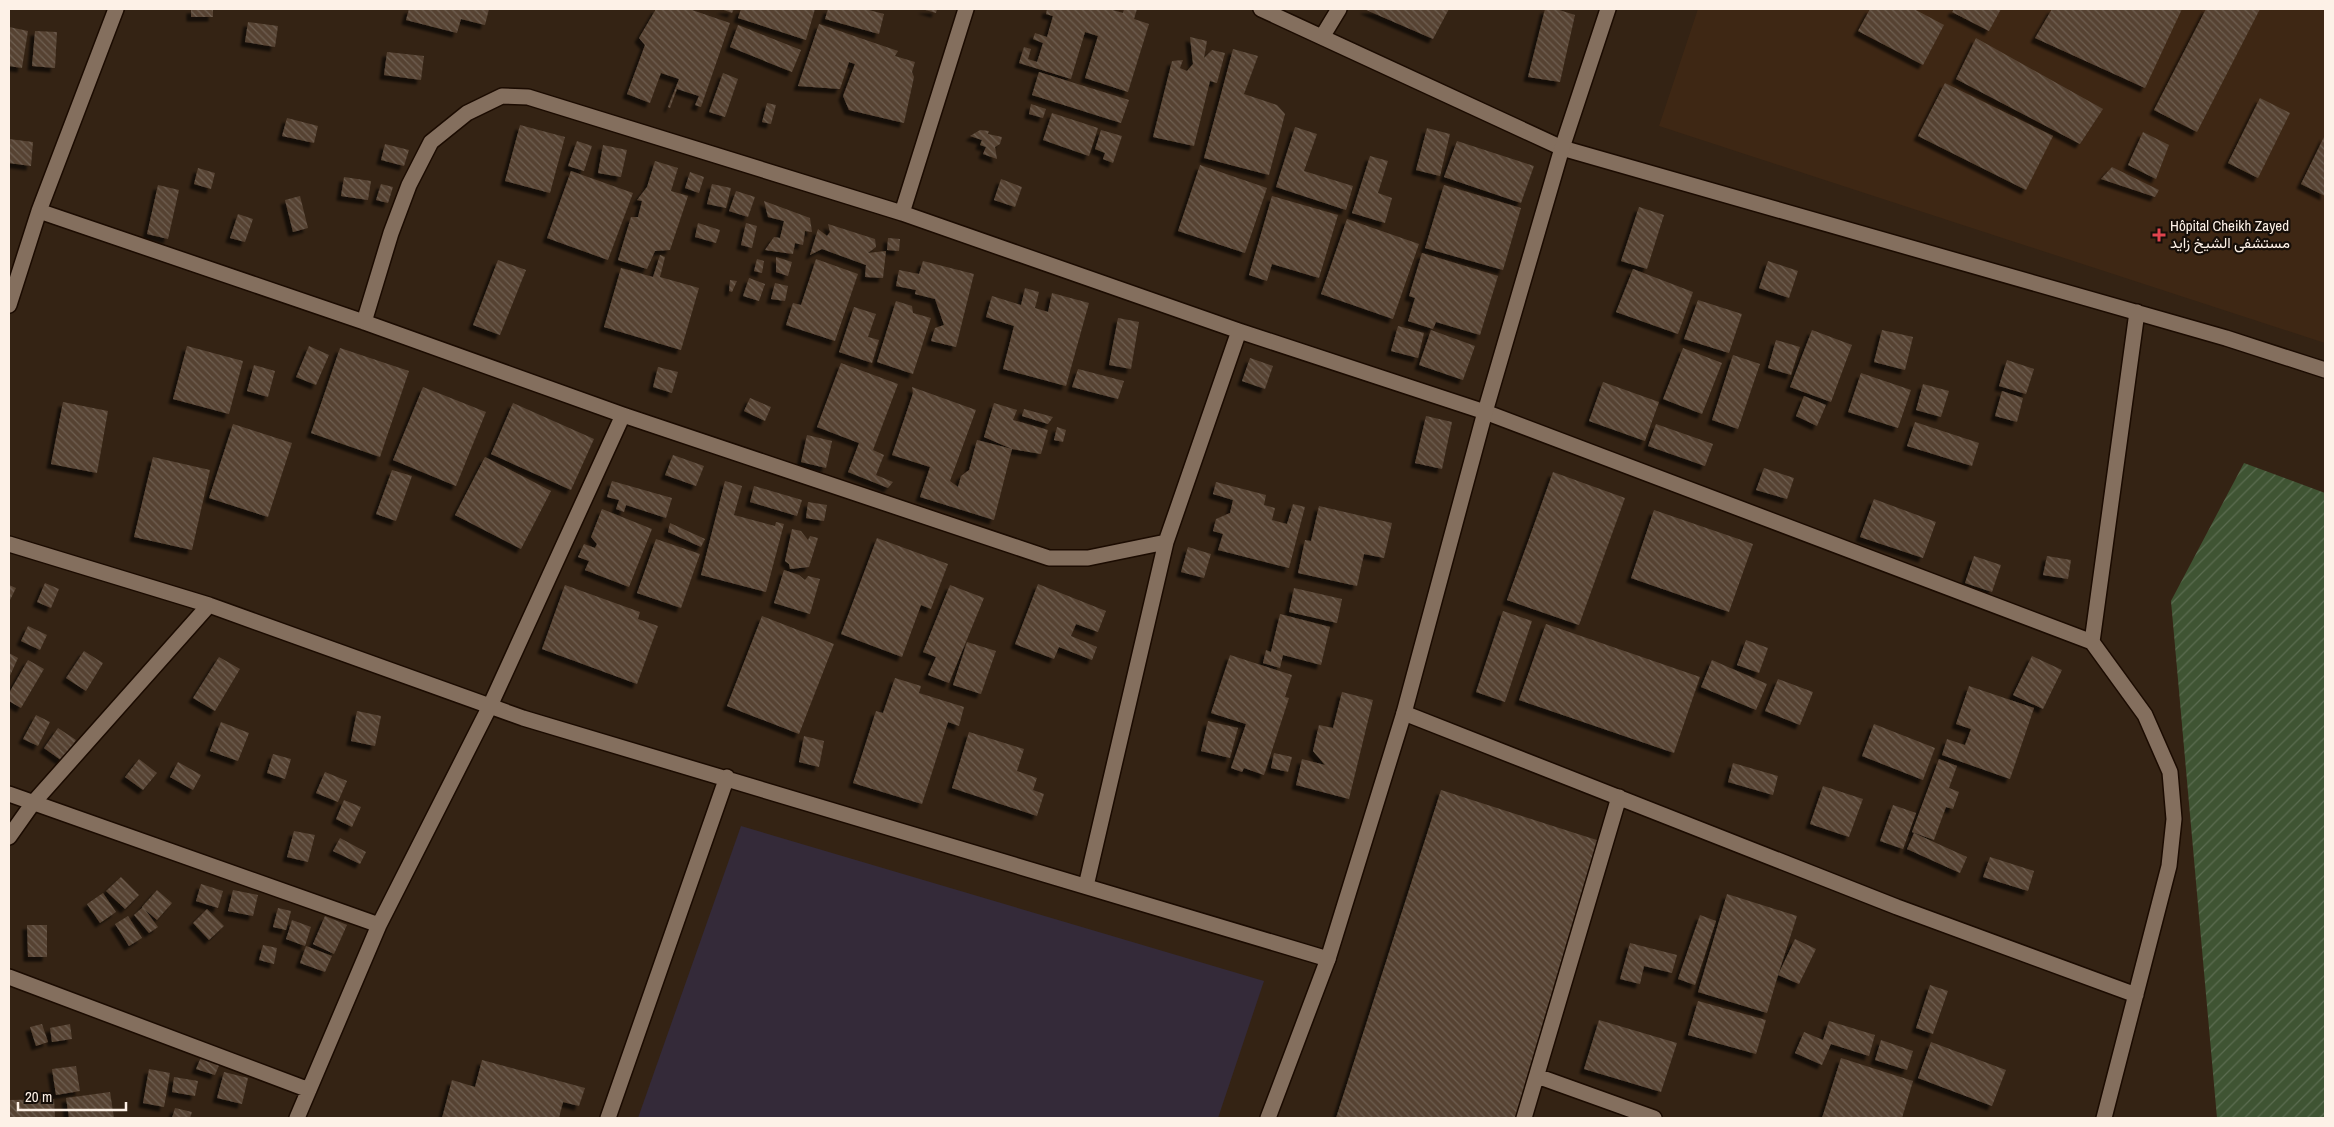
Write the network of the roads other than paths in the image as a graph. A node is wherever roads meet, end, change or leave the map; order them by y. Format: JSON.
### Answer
{"nodes":[{"id":1,"x":116,"y":9,"type":"edge"},
{"id":2,"x":966,"y":9,"type":"edge"},
{"id":3,"x":1261,"y":9,"type":"edge"},
{"id":4,"x":1339,"y":9,"type":"edge"},
{"id":5,"x":1608,"y":9,"type":"edge"},
{"id":6,"x":1322,"y":36,"type":"junction"},
{"id":7,"x":1562,"y":148,"type":"junction"},
{"id":8,"x":39,"y":211,"type":"junction"},
{"id":9,"x":902,"y":213,"type":"junction"},
{"id":10,"x":9,"y":305,"type":"edge"},
{"id":11,"x":2137,"y":312,"type":"junction"},
{"id":12,"x":364,"y":322,"type":"junction"},
{"id":13,"x":1239,"y":331,"type":"junction"},
{"id":14,"x":2325,"y":370,"type":"edge"},
{"id":15,"x":1485,"y":412,"type":"junction"},
{"id":16,"x":622,"y":415,"type":"junction"},
{"id":17,"x":1166,"y":542,"type":"junction"},
{"id":18,"x":9,"y":544,"type":"edge"},
{"id":19,"x":209,"y":605,"type":"junction"},
{"id":20,"x":2092,"y":642,"type":"junction"},
{"id":21,"x":490,"y":706,"type":"junction"},
{"id":22,"x":1404,"y":713,"type":"junction"},
{"id":23,"x":727,"y":777,"type":"junction"},
{"id":24,"x":9,"y":794,"type":"edge"},
{"id":25,"x":1619,"y":797,"type":"junction"},
{"id":26,"x":34,"y":803,"type":"junction"},
{"id":27,"x":9,"y":837,"type":"edge"},
{"id":28,"x":1086,"y":886,"type":"junction"},
{"id":29,"x":378,"y":925,"type":"junction"},
{"id":30,"x":1328,"y":959,"type":"junction"},
{"id":31,"x":9,"y":977,"type":"edge"},
{"id":32,"x":2136,"y":995,"type":"junction"},
{"id":33,"x":1537,"y":1076,"type":"junction"},
{"id":34,"x":309,"y":1090,"type":"junction"},
{"id":35,"x":297,"y":1118,"type":"edge"},
{"id":36,"x":608,"y":1118,"type":"edge"},
{"id":37,"x":1268,"y":1118,"type":"edge"},
{"id":38,"x":1524,"y":1118,"type":"edge"},
{"id":39,"x":1654,"y":1118,"type":"edge"},
{"id":40,"x":2104,"y":1118,"type":"edge"}],
"edges":[{"from":1,"to":8,"type":"street"},
{"from":2,"to":9,"type":"street"},
{"from":3,"to":6,"type":"street"},
{"from":4,"to":6,"type":"street"},
{"from":5,"to":7,"type":"street"},
{"from":6,"to":7,"type":"street"},
{"from":7,"to":11,"type":"street"},
{"from":7,"to":15,"type":"street"},
{"from":8,"to":10,"type":"street"},
{"from":8,"to":12,"type":"street"},
{"from":9,"to":12,"type":"street"},
{"from":9,"to":13,"type":"street"},
{"from":11,"to":14,"type":"street"},
{"from":11,"to":20,"type":"street"},
{"from":12,"to":16,"type":"street"},
{"from":13,"to":15,"type":"street"},
{"from":13,"to":17,"type":"street"},
{"from":15,"to":20,"type":"street"},
{"from":15,"to":22,"type":"street"},
{"from":16,"to":17,"type":"street"},
{"from":16,"to":21,"type":"street"},
{"from":17,"to":28,"type":"street"},
{"from":18,"to":19,"type":"street"},
{"from":19,"to":21,"type":"street"},
{"from":19,"to":26,"type":"street"},
{"from":20,"to":32,"type":"street"},
{"from":21,"to":23,"type":"street"},
{"from":21,"to":29,"type":"street"},
{"from":22,"to":25,"type":"street"},
{"from":22,"to":30,"type":"street"},
{"from":23,"to":28,"type":"street"},
{"from":23,"to":36,"type":"street"},
{"from":24,"to":26,"type":"street"},
{"from":25,"to":32,"type":"street"},
{"from":25,"to":33,"type":"street"},
{"from":26,"to":27,"type":"street"},
{"from":26,"to":29,"type":"street"},
{"from":28,"to":30,"type":"street"},
{"from":29,"to":34,"type":"street"},
{"from":30,"to":37,"type":"street"},
{"from":31,"to":34,"type":"street"},
{"from":32,"to":40,"type":"street"},
{"from":33,"to":38,"type":"street"},
{"from":33,"to":39,"type":"street"},
{"from":34,"to":35,"type":"street"}]}
